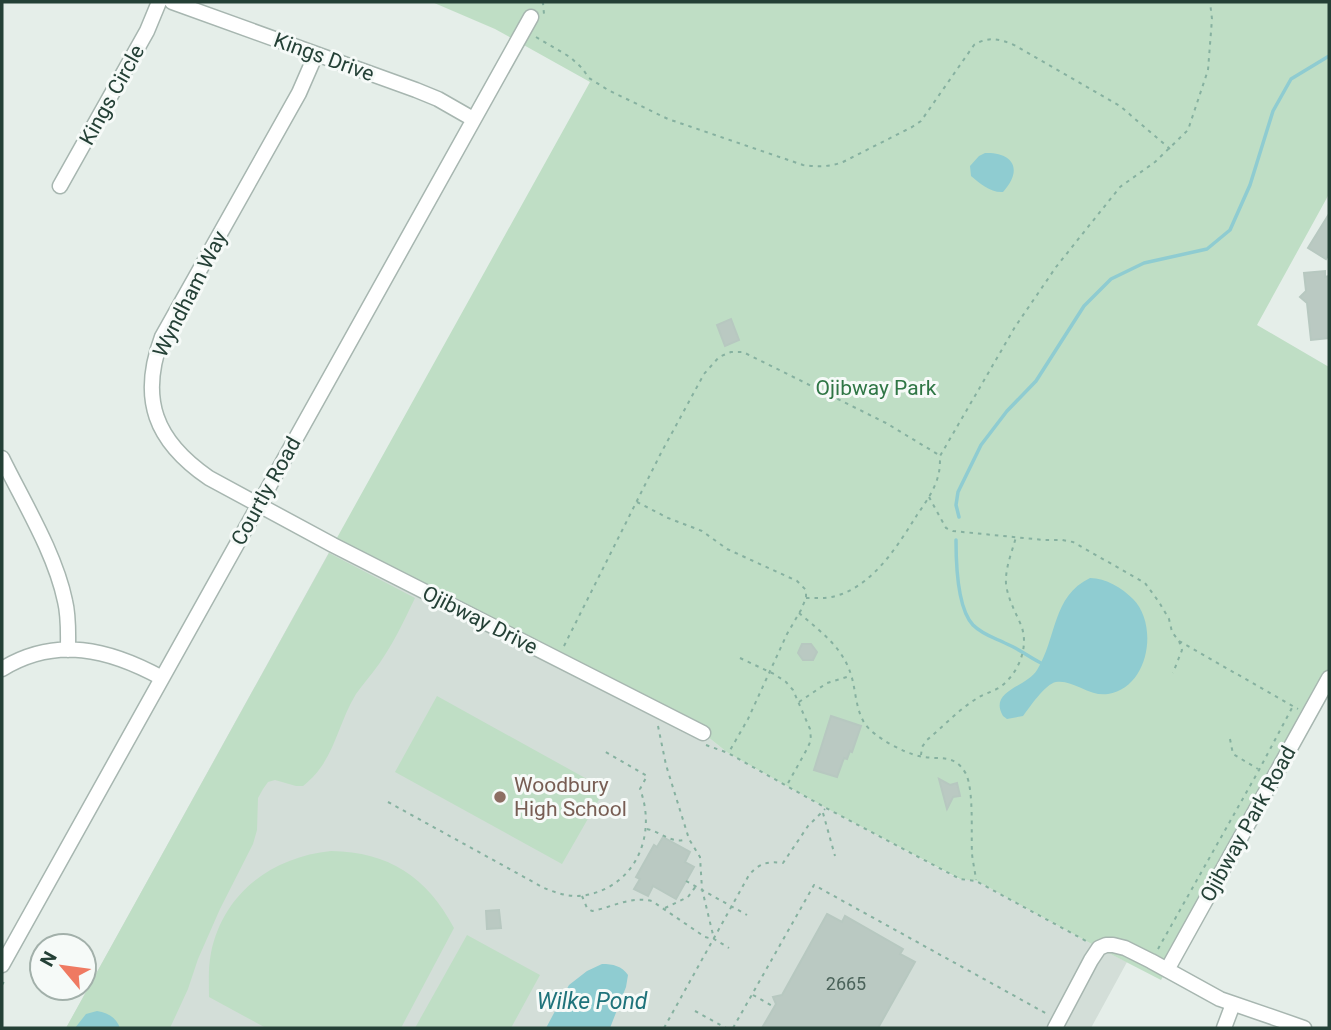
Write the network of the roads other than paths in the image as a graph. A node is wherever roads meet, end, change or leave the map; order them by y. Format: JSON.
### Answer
{"nodes":[{"id":1,"x":159,"y":2,"type":"edge"},
{"id":2,"x":172,"y":2,"type":"edge"},
{"id":3,"x":531,"y":17,"type":"dead end"},
{"id":4,"x":316,"y":54,"type":"junction"},
{"id":5,"x":473,"y":119,"type":"junction"},
{"id":6,"x":60,"y":186,"type":"dead end"},
{"id":7,"x":2,"y":458,"type":"edge"},
{"id":8,"x":258,"y":504,"type":"junction"},
{"id":9,"x":68,"y":650,"type":"junction"},
{"id":10,"x":2,"y":669,"type":"edge"},
{"id":11,"x":162,"y":678,"type":"junction"},
{"id":12,"x":1329,"y":678,"type":"edge"},
{"id":13,"x":705,"y":739,"type":"road end"},
{"id":14,"x":2,"y":965,"type":"edge"},
{"id":15,"x":1167,"y":970,"type":"junction"},
{"id":16,"x":1233,"y":1004,"type":"junction"},
{"id":17,"x":1057,"y":1024,"type":"edge"},
{"id":18,"x":1224,"y":1028,"type":"edge"},
{"id":19,"x":1304,"y":1028,"type":"edge"}],
"edges":[{"from":1,"to":6,"type":"street","name":"Kings Circle"},
{"from":2,"to":4,"type":"street","name":"Kings Drive"},
{"from":3,"to":5,"type":"street","name":"Courtly Road"},
{"from":4,"to":5,"type":"street","name":"Kings Drive"},
{"from":4,"to":8,"type":"street","name":"Wyndham Way"},
{"from":5,"to":8,"type":"street","name":"Courtly Road"},
{"from":7,"to":9,"type":"street"},
{"from":8,"to":11,"type":"street","name":"Courtly Road"},
{"from":8,"to":13,"type":"street","name":"Ojibway Drive"},
{"from":9,"to":10,"type":"street"},
{"from":9,"to":11,"type":"street"},
{"from":11,"to":14,"type":"street","name":"Courtly Road"},
{"from":12,"to":15,"type":"street","name":"Ojibway Park Road"},
{"from":15,"to":16,"type":"street"},
{"from":15,"to":17,"type":"street"},
{"from":16,"to":18,"type":"street"},
{"from":16,"to":19,"type":"street"}]}
